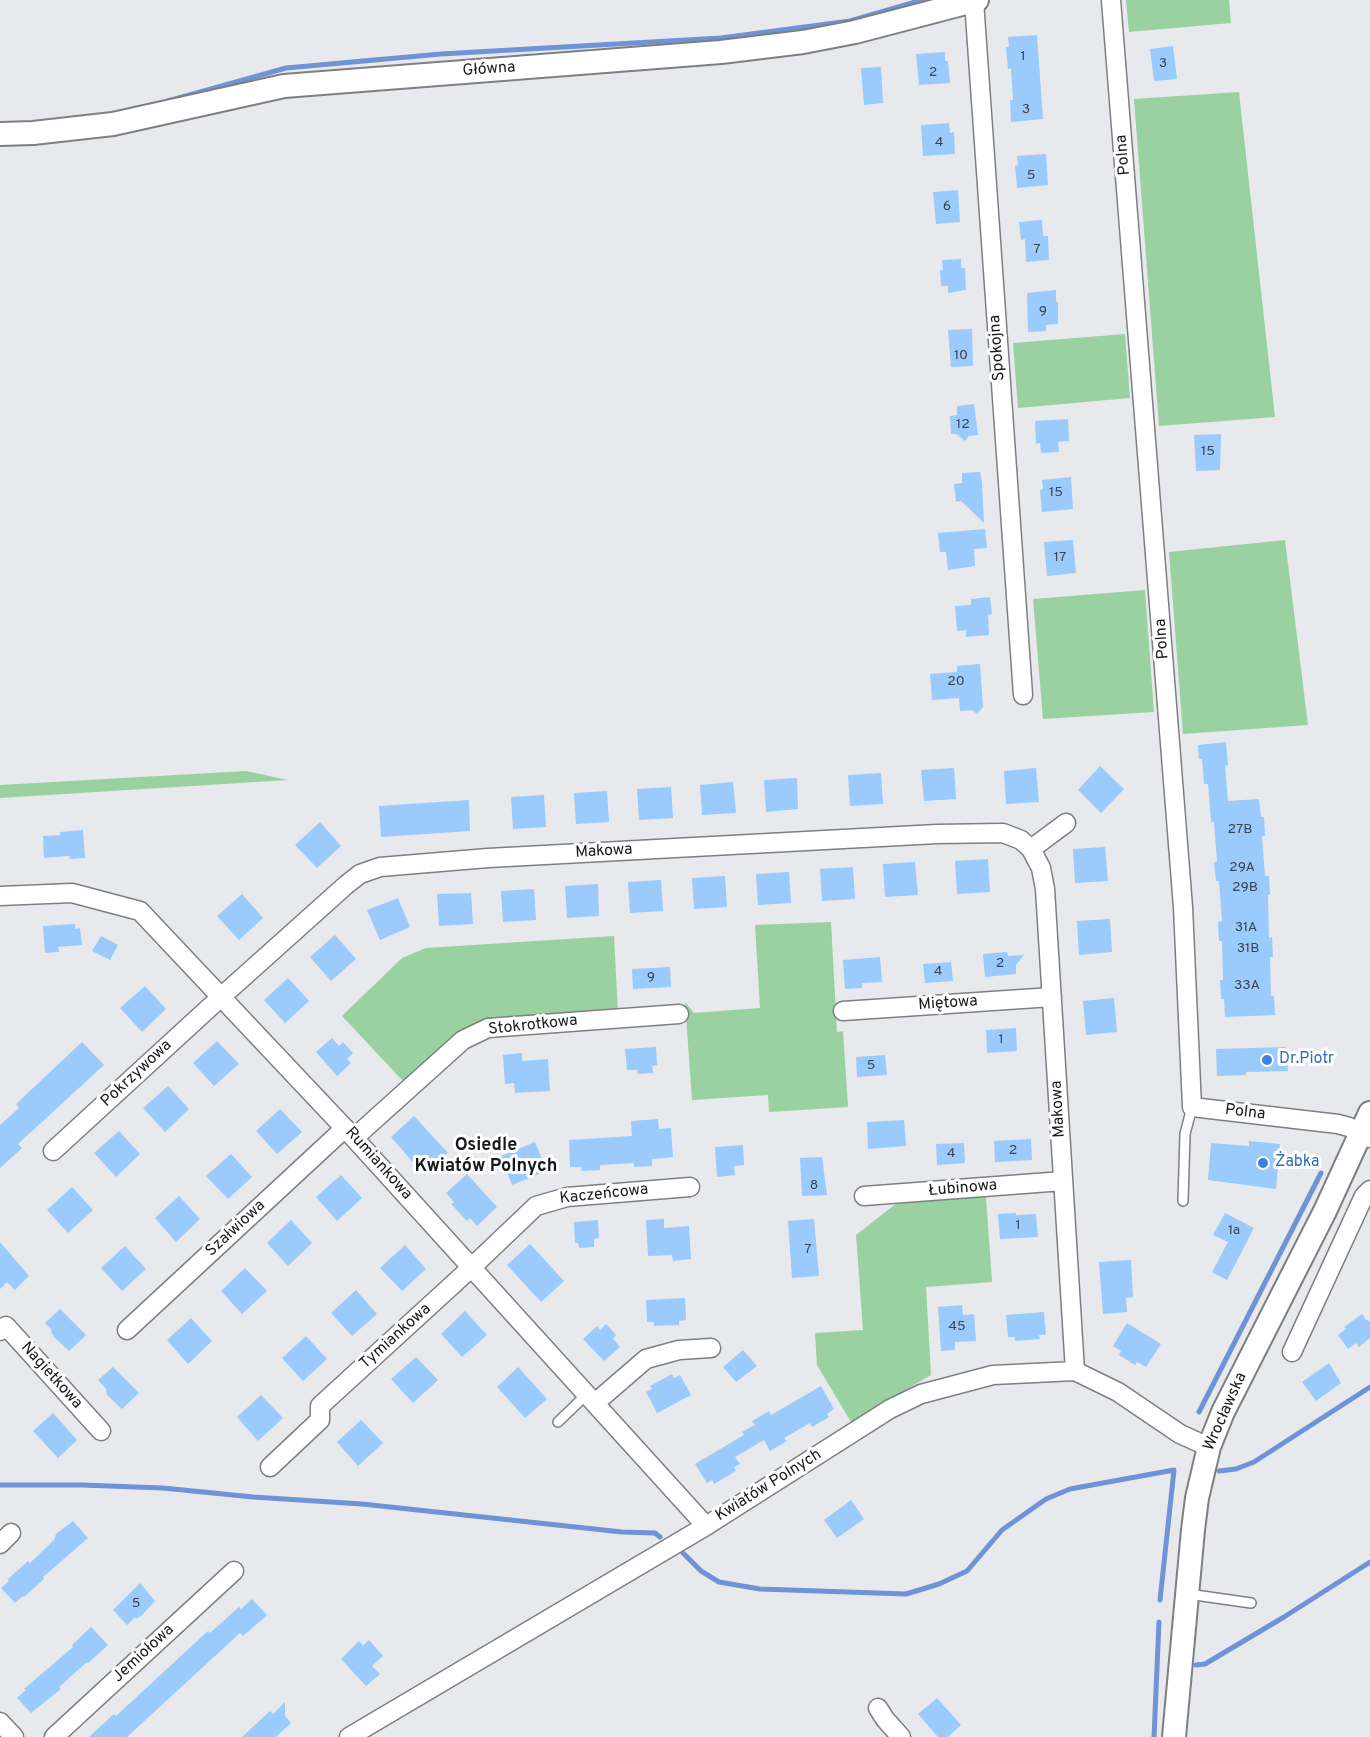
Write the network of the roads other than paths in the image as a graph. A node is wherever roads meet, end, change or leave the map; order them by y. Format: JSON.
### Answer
{"nodes":[{"id":1,"x":1111,"y":0,"type":"edge"},
{"id":2,"x":975,"y":1,"type":"edge"},
{"id":3,"x":0,"y":134,"type":"edge"},
{"id":4,"x":1023,"y":696,"type":"dead end"},
{"id":5,"x":1066,"y":823,"type":"dead end"},
{"id":6,"x":1031,"y":849,"type":"junction"},
{"id":7,"x":0,"y":896,"type":"edge"},
{"id":8,"x":220,"y":997,"type":"junction"},
{"id":9,"x":1052,"y":997,"type":"junction"},
{"id":10,"x":843,"y":1011,"type":"dead end"},
{"id":11,"x":679,"y":1014,"type":"dead end"},
{"id":12,"x":1192,"y":1107,"type":"junction"},
{"id":13,"x":1367,"y":1128,"type":"edge"},
{"id":14,"x":350,"y":1133,"type":"junction"},
{"id":15,"x":53,"y":1151,"type":"dead end"},
{"id":16,"x":1063,"y":1181,"type":"junction"},
{"id":17,"x":690,"y":1187,"type":"dead end"},
{"id":18,"x":1370,"y":1190,"type":"edge"},
{"id":19,"x":864,"y":1196,"type":"dead end"},
{"id":20,"x":1183,"y":1201,"type":"dead end"},
{"id":21,"x":472,"y":1267,"type":"junction"},
{"id":22,"x":127,"y":1330,"type":"dead end"},
{"id":23,"x":0,"y":1331,"type":"edge"},
{"id":24,"x":711,"y":1348,"type":"dead end"},
{"id":25,"x":1292,"y":1352,"type":"dead end"},
{"id":26,"x":1075,"y":1371,"type":"junction"},
{"id":27,"x":591,"y":1399,"type":"junction"},
{"id":28,"x":558,"y":1422,"type":"dead end"},
{"id":29,"x":101,"y":1431,"type":"dead end"},
{"id":30,"x":1209,"y":1447,"type":"junction"},
{"id":31,"x":270,"y":1467,"type":"dead end"},
{"id":32,"x":706,"y":1526,"type":"junction"},
{"id":33,"x":234,"y":1571,"type":"dead end"},
{"id":34,"x":1186,"y":1594,"type":"junction"},
{"id":35,"x":1251,"y":1603,"type":"dead end"},
{"id":36,"x":878,"y":1708,"type":"dead end"},
{"id":37,"x":0,"y":1722,"type":"edge"},
{"id":38,"x":14,"y":1737,"type":"edge"},
{"id":39,"x":54,"y":1737,"type":"edge"},
{"id":40,"x":349,"y":1737,"type":"edge"},
{"id":41,"x":901,"y":1737,"type":"edge"},
{"id":42,"x":1174,"y":1737,"type":"edge"}],
"edges":[{"from":1,"to":12,"type":"street","name":"Polna"},
{"from":2,"to":3,"type":"street","name":"Główna"},
{"from":2,"to":4,"type":"street","name":"Spokojna"},
{"from":5,"to":6,"type":"street"},
{"from":6,"to":8,"type":"street","name":"Makowa"},
{"from":6,"to":9,"type":"street","name":"Makowa"},
{"from":7,"to":8,"type":"street","name":"Rumiankowa"},
{"from":8,"to":14,"type":"street","name":"Rumiankowa"},
{"from":8,"to":15,"type":"street","name":"Pokrzywowa"},
{"from":9,"to":10,"type":"street","name":"Miętowa"},
{"from":9,"to":16,"type":"street","name":"Makowa"},
{"from":11,"to":14,"type":"street","name":"Stokrotkowa"},
{"from":12,"to":13,"type":"street","name":"Polna"},
{"from":12,"to":20,"type":"lane"},
{"from":13,"to":30,"type":"street","name":"Wrocławska"},
{"from":14,"to":21,"type":"street","name":"Rumiankowa"},
{"from":14,"to":22,"type":"street","name":"Szałwiowa"},
{"from":16,"to":19,"type":"street","name":"Łubinowa"},
{"from":16,"to":26,"type":"street","name":"Makowa"},
{"from":17,"to":21,"type":"street","name":"Kaczeńcowa"},
{"from":18,"to":25,"type":"street"},
{"from":21,"to":27,"type":"street","name":"Rumiankowa"},
{"from":21,"to":31,"type":"street","name":"Tymiankowa"},
{"from":23,"to":29,"type":"street","name":"Nagietkowa"},
{"from":24,"to":27,"type":"street"},
{"from":26,"to":30,"type":"street","name":"Kwiatów Polnych"},
{"from":26,"to":32,"type":"street","name":"Kwiatów Polnych"},
{"from":27,"to":28,"type":"lane"},
{"from":27,"to":32,"type":"street","name":"Rumiankowa"},
{"from":30,"to":34,"type":"street","name":"Wrocławska"},
{"from":32,"to":40,"type":"street","name":"Kwiatów Polnych"},
{"from":33,"to":39,"type":"street","name":"Jemiołowa"},
{"from":34,"to":35,"type":"lane"},
{"from":34,"to":42,"type":"street","name":"Wrocławska"},
{"from":36,"to":41,"type":"street"},
{"from":37,"to":38,"type":"street"}]}
